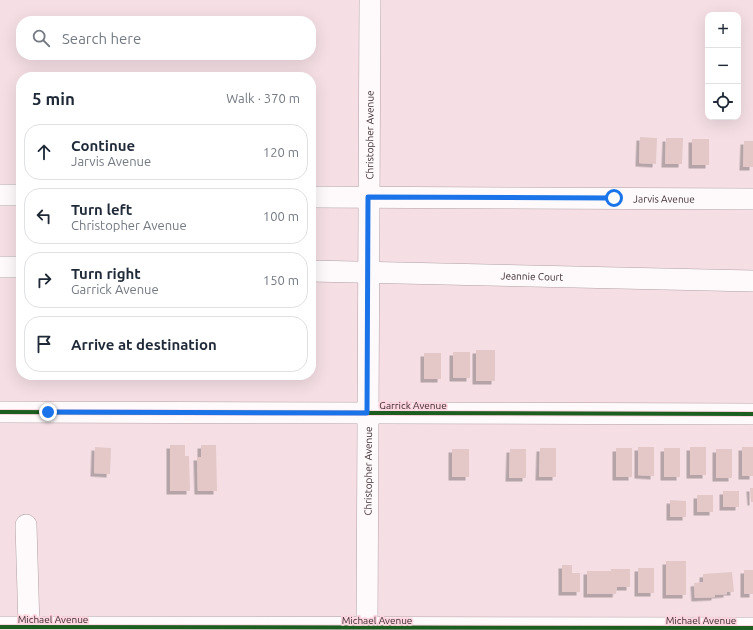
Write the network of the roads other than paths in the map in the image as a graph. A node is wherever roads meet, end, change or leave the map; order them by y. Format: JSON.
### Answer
{"nodes":[{"id":1,"x":370,"y":0,"type":"edge"},
{"id":2,"x":0,"y":195,"type":"edge"},
{"id":3,"x":16,"y":195,"type":"edge"},
{"id":4,"x":316,"y":197,"type":"edge"},
{"id":5,"x":368,"y":197,"type":"junction"},
{"id":6,"x":753,"y":199,"type":"edge"},
{"id":7,"x":0,"y":267,"type":"edge"},
{"id":8,"x":16,"y":267,"type":"edge"},
{"id":9,"x":316,"y":271,"type":"edge"},
{"id":10,"x":368,"y":272,"type":"junction"},
{"id":11,"x":753,"y":281,"type":"edge"},
{"id":12,"x":0,"y":412,"type":"edge"},
{"id":13,"x":367,"y":413,"type":"junction"},
{"id":14,"x":753,"y":414,"type":"edge"},
{"id":15,"x":26,"y":525,"type":"dead end"},
{"id":16,"x":0,"y":627,"type":"edge"},
{"id":17,"x":29,"y":627,"type":"junction"},
{"id":18,"x":753,"y":628,"type":"edge"},
{"id":19,"x":367,"y":629,"type":"edge"}],
"edges":[{"from":1,"to":5,"type":"street","name":"Christopher Avenue"},
{"from":2,"to":3,"type":"street"},
{"from":4,"to":5,"type":"street","name":"Jarvis Avenue"},
{"from":5,"to":6,"type":"street","name":"Jarvis Avenue"},
{"from":5,"to":10,"type":"street","name":"Christopher Avenue"},
{"from":7,"to":8,"type":"street"},
{"from":9,"to":10,"type":"street","name":"Jeannie Court"},
{"from":10,"to":11,"type":"street","name":"Jeannie Court"},
{"from":10,"to":13,"type":"street","name":"Christopher Avenue"},
{"from":12,"to":13,"type":"street","name":"Garrick Avenue"},
{"from":13,"to":14,"type":"street","name":"Garrick Avenue"},
{"from":13,"to":19,"type":"street","name":"Christopher Avenue"},
{"from":15,"to":17,"type":"street"},
{"from":16,"to":17,"type":"street","name":"Michael Avenue"},
{"from":17,"to":19,"type":"street","name":"Michael Avenue"},
{"from":18,"to":19,"type":"street","name":"Michael Avenue"}]}
